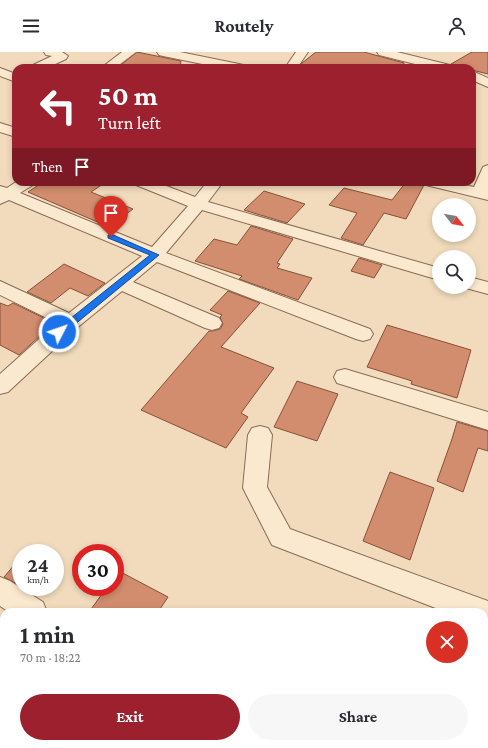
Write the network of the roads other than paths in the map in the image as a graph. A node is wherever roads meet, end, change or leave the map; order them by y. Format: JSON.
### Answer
{"nodes":[{"id":1,"x":50,"y":52,"type":"edge"},
{"id":2,"x":130,"y":52,"type":"edge"},
{"id":3,"x":163,"y":52,"type":"edge"},
{"id":4,"x":213,"y":52,"type":"edge"},
{"id":5,"x":302,"y":52,"type":"edge"},
{"id":6,"x":383,"y":52,"type":"edge"},
{"id":7,"x":203,"y":60,"type":"junction"},
{"id":8,"x":45,"y":64,"type":"edge"},
{"id":9,"x":113,"y":64,"type":"edge"},
{"id":10,"x":198,"y":64,"type":"edge"},
{"id":11,"x":221,"y":64,"type":"edge"},
{"id":12,"x":294,"y":64,"type":"edge"},
{"id":13,"x":430,"y":64,"type":"edge"},
{"id":14,"x":0,"y":72,"type":"edge"},
{"id":15,"x":12,"y":76,"type":"edge"},
{"id":16,"x":476,"y":77,"type":"edge"},
{"id":17,"x":488,"y":83,"type":"edge"},
{"id":18,"x":0,"y":126,"type":"edge"},
{"id":19,"x":12,"y":131,"type":"edge"},
{"id":20,"x":488,"y":170,"type":"edge"},
{"id":21,"x":20,"y":186,"type":"edge"},
{"id":22,"x":152,"y":186,"type":"edge"},
{"id":23,"x":212,"y":186,"type":"edge"},
{"id":24,"x":449,"y":186,"type":"edge"},
{"id":25,"x":484,"y":194,"type":"edge"},
{"id":26,"x":3,"y":195,"type":"edge"},
{"id":27,"x":198,"y":204,"type":"junction"},
{"id":28,"x":155,"y":255,"type":"junction"},
{"id":29,"x":432,"y":272,"type":"edge"},
{"id":30,"x":120,"y":283,"type":"junction"},
{"id":31,"x":476,"y":285,"type":"edge"},
{"id":32,"x":0,"y":287,"type":"edge"},
{"id":33,"x":488,"y":288,"type":"edge"},
{"id":34,"x":71,"y":322,"type":"junction"},
{"id":35,"x":212,"y":323,"type":"dead end"},
{"id":36,"x":363,"y":334,"type":"dead end"},
{"id":37,"x":345,"y":377,"type":"dead end"},
{"id":38,"x":0,"y":386,"type":"edge"},
{"id":39,"x":488,"y":421,"type":"edge"},
{"id":40,"x":260,"y":435,"type":"dead end"},
{"id":41,"x":0,"y":590,"type":"edge"},
{"id":42,"x":27,"y":608,"type":"edge"},
{"id":43,"x":472,"y":608,"type":"edge"}],
"edges":[{"from":1,"to":8,"type":"street"},
{"from":2,"to":9,"type":"street"},
{"from":3,"to":7,"type":"street"},
{"from":4,"to":7,"type":"street"},
{"from":5,"to":12,"type":"street"},
{"from":6,"to":13,"type":"street"},
{"from":7,"to":10,"type":"street"},
{"from":7,"to":11,"type":"street"},
{"from":14,"to":15,"type":"street"},
{"from":16,"to":17,"type":"street"},
{"from":18,"to":19,"type":"street"},
{"from":20,"to":25,"type":"street"},
{"from":21,"to":26,"type":"street"},
{"from":22,"to":27,"type":"street"},
{"from":23,"to":27,"type":"street"},
{"from":24,"to":25,"type":"street"},
{"from":26,"to":28,"type":"street"},
{"from":27,"to":28,"type":"street"},
{"from":27,"to":29,"type":"street"},
{"from":28,"to":30,"type":"street"},
{"from":28,"to":36,"type":"street"},
{"from":30,"to":34,"type":"street"},
{"from":30,"to":35,"type":"street"},
{"from":31,"to":33,"type":"street"},
{"from":32,"to":34,"type":"street"},
{"from":34,"to":38,"type":"street"},
{"from":37,"to":39,"type":"street"},
{"from":40,"to":43,"type":"street"},
{"from":41,"to":42,"type":"street"}]}
